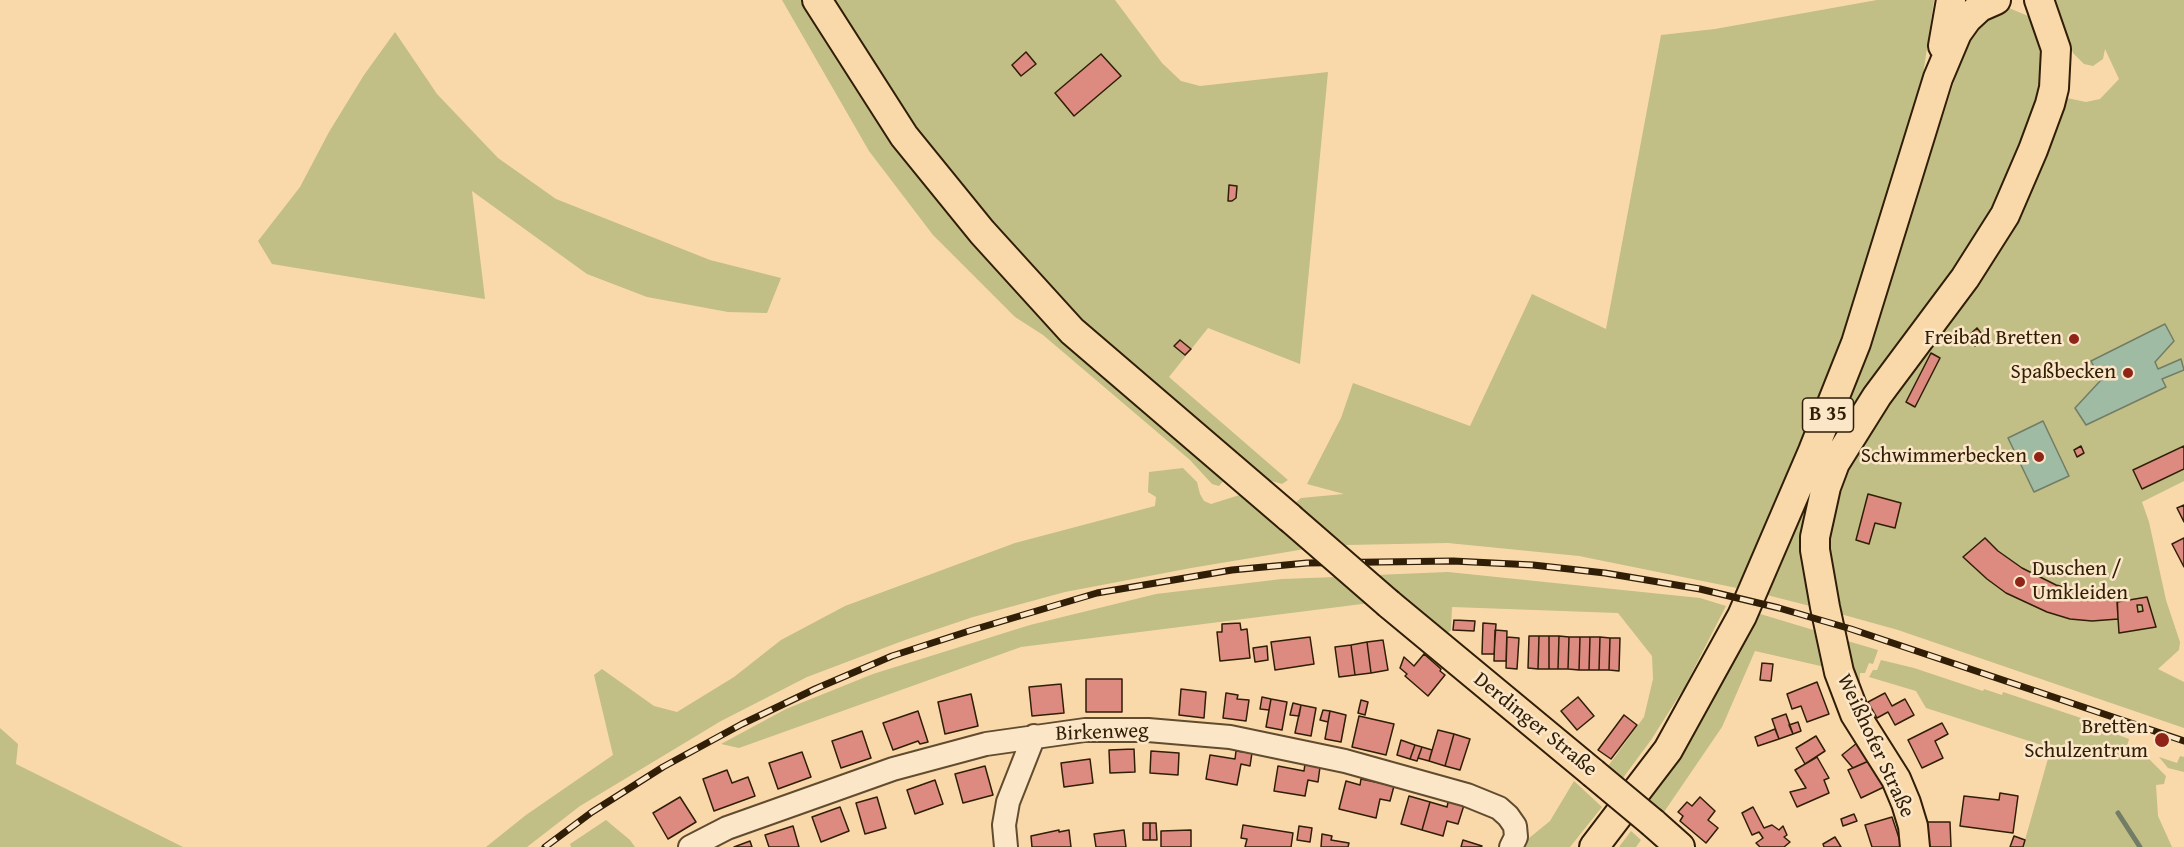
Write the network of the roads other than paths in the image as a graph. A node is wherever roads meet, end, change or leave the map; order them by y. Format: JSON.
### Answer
{"nodes":[{"id":1,"x":817,"y":0,"type":"edge"},
{"id":2,"x":1951,"y":0,"type":"edge"},
{"id":3,"x":1996,"y":0,"type":"edge"},
{"id":4,"x":2034,"y":2,"type":"edge"},
{"id":5,"x":1938,"y":78,"type":"junction"},
{"id":6,"x":1034,"y":736,"type":"junction"},
{"id":7,"x":1513,"y":836,"type":"edge"},
{"id":8,"x":690,"y":847,"type":"edge"},
{"id":9,"x":1006,"y":847,"type":"edge"},
{"id":10,"x":1594,"y":847,"type":"edge"},
{"id":11,"x":1680,"y":847,"type":"edge"},
{"id":12,"x":1914,"y":847,"type":"edge"}],
"edges":[{"from":1,"to":11,"type":"main road","name":"Derdinger Straße","bridge":true},
{"from":2,"to":5,"type":"main road","number":"B 35"},
{"from":3,"to":5,"type":"main road"},
{"from":4,"to":12,"type":"main road","name":"Weißhofer Straße"},
{"from":5,"to":10,"type":"main road","number":"B 35"},
{"from":6,"to":7,"type":"street","name":"Birkenweg"},
{"from":6,"to":8,"type":"street","name":"Birkenweg"},
{"from":6,"to":9,"type":"street"}]}
